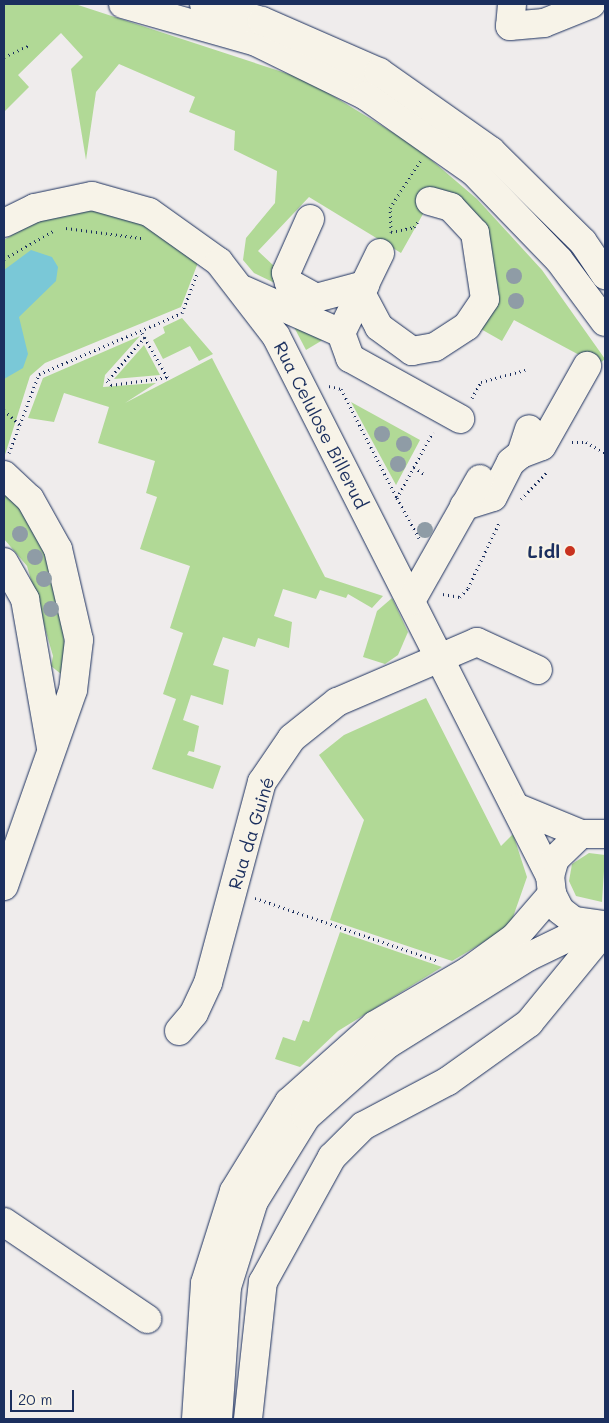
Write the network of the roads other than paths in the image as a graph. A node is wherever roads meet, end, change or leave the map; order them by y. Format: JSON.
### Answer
{"nodes":[{"id":1,"x":123,"y":4,"type":"edge"},
{"id":2,"x":204,"y":4,"type":"edge"},
{"id":3,"x":512,"y":4,"type":"edge"},
{"id":4,"x":590,"y":4,"type":"edge"},
{"id":5,"x":430,"y":201,"type":"road end"},
{"id":6,"x":310,"y":219,"type":"dead end"},
{"id":7,"x":4,"y":224,"type":"edge"},
{"id":8,"x":386,"y":242,"type":"road end"},
{"id":9,"x":605,"y":275,"type":"edge"},
{"id":10,"x":241,"y":288,"type":"junction"},
{"id":11,"x":363,"y":289,"type":"junction"},
{"id":12,"x":605,"y":322,"type":"edge"},
{"id":13,"x":341,"y":333,"type":"junction"},
{"id":14,"x":587,"y":366,"type":"dead end"},
{"id":15,"x":460,"y":419,"type":"dead end"},
{"id":16,"x":5,"y":467,"type":"edge"},
{"id":17,"x":480,"y":478,"type":"dead end"},
{"id":18,"x":464,"y":506,"type":"junction"},
{"id":19,"x":4,"y":562,"type":"edge"},
{"id":20,"x":411,"y":601,"type":"junction"},
{"id":21,"x":438,"y":655,"type":"junction"},
{"id":22,"x":538,"y":670,"type":"dead end"},
{"id":23,"x":51,"y":749,"type":"junction"},
{"id":24,"x":518,"y":808,"type":"junction"},
{"id":25,"x":597,"y":831,"type":"edge"},
{"id":26,"x":551,"y":885,"type":"junction"},
{"id":27,"x":4,"y":886,"type":"edge"},
{"id":28,"x":601,"y":927,"type":"edge"},
{"id":29,"x":178,"y":1031,"type":"dead end"},
{"id":30,"x":4,"y":1222,"type":"edge"},
{"id":31,"x":147,"y":1319,"type":"dead end"},
{"id":32,"x":196,"y":1419,"type":"edge"},
{"id":33,"x":218,"y":1419,"type":"edge"},
{"id":34,"x":248,"y":1419,"type":"edge"}],
"edges":[{"from":1,"to":12,"type":"street"},
{"from":2,"to":9,"type":"street"},
{"from":3,"to":4,"type":"street"},
{"from":5,"to":11,"type":"street"},
{"from":6,"to":11,"type":"street"},
{"from":7,"to":10,"type":"street","name":"Rua Celulose Billerud"},
{"from":8,"to":11,"type":"street"},
{"from":10,"to":13,"type":"street"},
{"from":10,"to":20,"type":"street","name":"Rua Celulose Billerud"},
{"from":11,"to":13,"type":"street"},
{"from":13,"to":15,"type":"street"},
{"from":14,"to":18,"type":"street"},
{"from":16,"to":23,"type":"street"},
{"from":17,"to":18,"type":"street"},
{"from":18,"to":20,"type":"street"},
{"from":19,"to":23,"type":"street"},
{"from":20,"to":21,"type":"street","name":"Rua Celulose Billerud"},
{"from":21,"to":22,"type":"street","name":"Rua da Guiné"},
{"from":21,"to":24,"type":"street","name":"Rua Celulose Billerud"},
{"from":21,"to":29,"type":"street","name":"Rua da Guiné"},
{"from":23,"to":27,"type":"street"},
{"from":24,"to":25,"type":"street"},
{"from":24,"to":26,"type":"street","name":"Rua Celulose Billerud"},
{"from":25,"to":26,"type":"street"},
{"from":26,"to":28,"type":"street","name":"Rua Celulose Billerud"},
{"from":26,"to":32,"type":"street"},
{"from":28,"to":33,"type":"street"},
{"from":28,"to":34,"type":"street"},
{"from":30,"to":31,"type":"street"}]}
